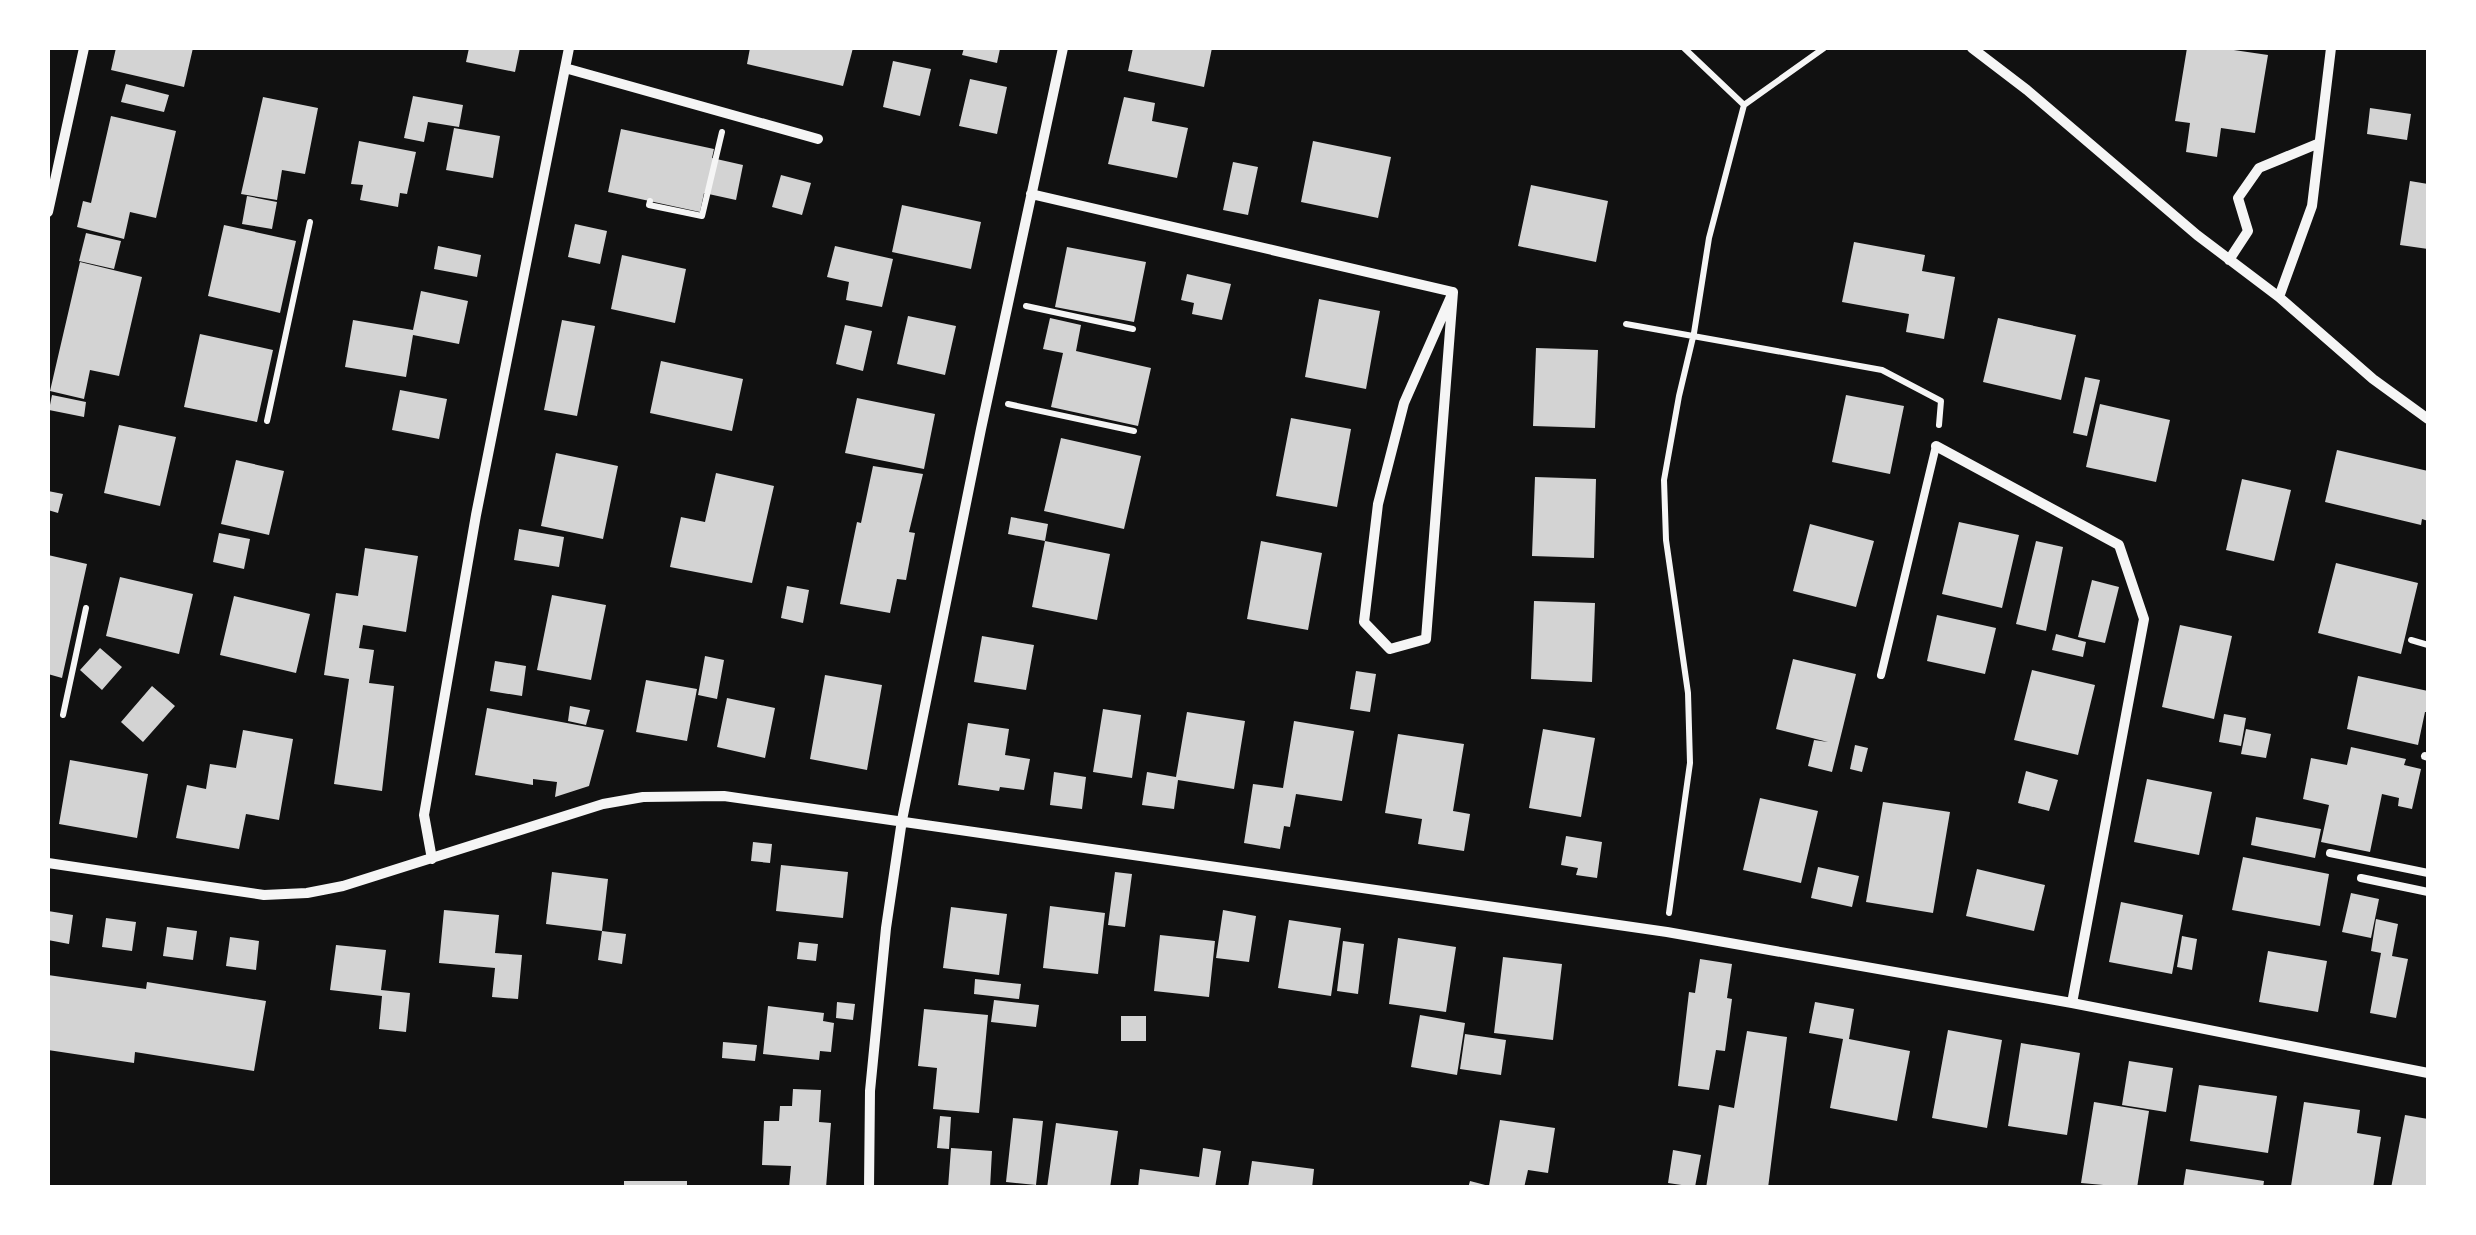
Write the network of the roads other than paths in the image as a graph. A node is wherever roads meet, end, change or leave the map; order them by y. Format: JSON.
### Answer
{"nodes":[{"id":1,"x":84,"y":48,"type":"edge"},
{"id":2,"x":569,"y":48,"type":"edge"},
{"id":3,"x":1062,"y":48,"type":"edge"},
{"id":4,"x":1972,"y":48,"type":"edge"},
{"id":5,"x":2331,"y":48,"type":"edge"},
{"id":6,"x":565,"y":68,"type":"junction"},
{"id":7,"x":818,"y":139,"type":"dead end"},
{"id":8,"x":2317,"y":144,"type":"junction"},
{"id":9,"x":1031,"y":194,"type":"junction"},
{"id":10,"x":48,"y":212,"type":"edge"},
{"id":11,"x":2229,"y":260,"type":"junction"},
{"id":12,"x":1453,"y":292,"type":"junction"},
{"id":13,"x":2279,"y":297,"type":"junction"},
{"id":14,"x":2428,"y":419,"type":"edge"},
{"id":15,"x":1936,"y":446,"type":"joint"},
{"id":16,"x":1881,"y":674,"type":"dead end"},
{"id":17,"x":902,"y":820,"type":"junction"},
{"id":18,"x":2330,"y":852,"type":"dead end"},
{"id":19,"x":432,"y":859,"type":"junction"},
{"id":20,"x":48,"y":864,"type":"edge"},
{"id":21,"x":2428,"y":873,"type":"edge"},
{"id":22,"x":2361,"y":878,"type":"dead end"},
{"id":23,"x":2428,"y":892,"type":"edge"},
{"id":24,"x":2072,"y":1003,"type":"junction"},
{"id":25,"x":2428,"y":1073,"type":"edge"},
{"id":26,"x":869,"y":1188,"type":"edge"}],
"edges":[{"from":1,"to":10,"type":"street"},
{"from":2,"to":6,"type":"street"},
{"from":3,"to":9,"type":"street"},
{"from":4,"to":11,"type":"street"},
{"from":5,"to":8,"type":"street"},
{"from":6,"to":7,"type":"street"},
{"from":6,"to":19,"type":"street"},
{"from":8,"to":11,"type":"street"},
{"from":8,"to":13,"type":"street"},
{"from":9,"to":12,"type":"street"},
{"from":9,"to":17,"type":"street"},
{"from":11,"to":13,"type":"street"},
{"from":12,"to":12,"type":"street"},
{"from":13,"to":14,"type":"street"},
{"from":15,"to":16,"type":"lane"},
{"from":15,"to":24,"type":"street"},
{"from":17,"to":19,"type":"street"},
{"from":17,"to":24,"type":"street"},
{"from":17,"to":26,"type":"street"},
{"from":18,"to":21,"type":"lane"},
{"from":19,"to":20,"type":"street"},
{"from":22,"to":23,"type":"lane"},
{"from":24,"to":25,"type":"street"}]}
